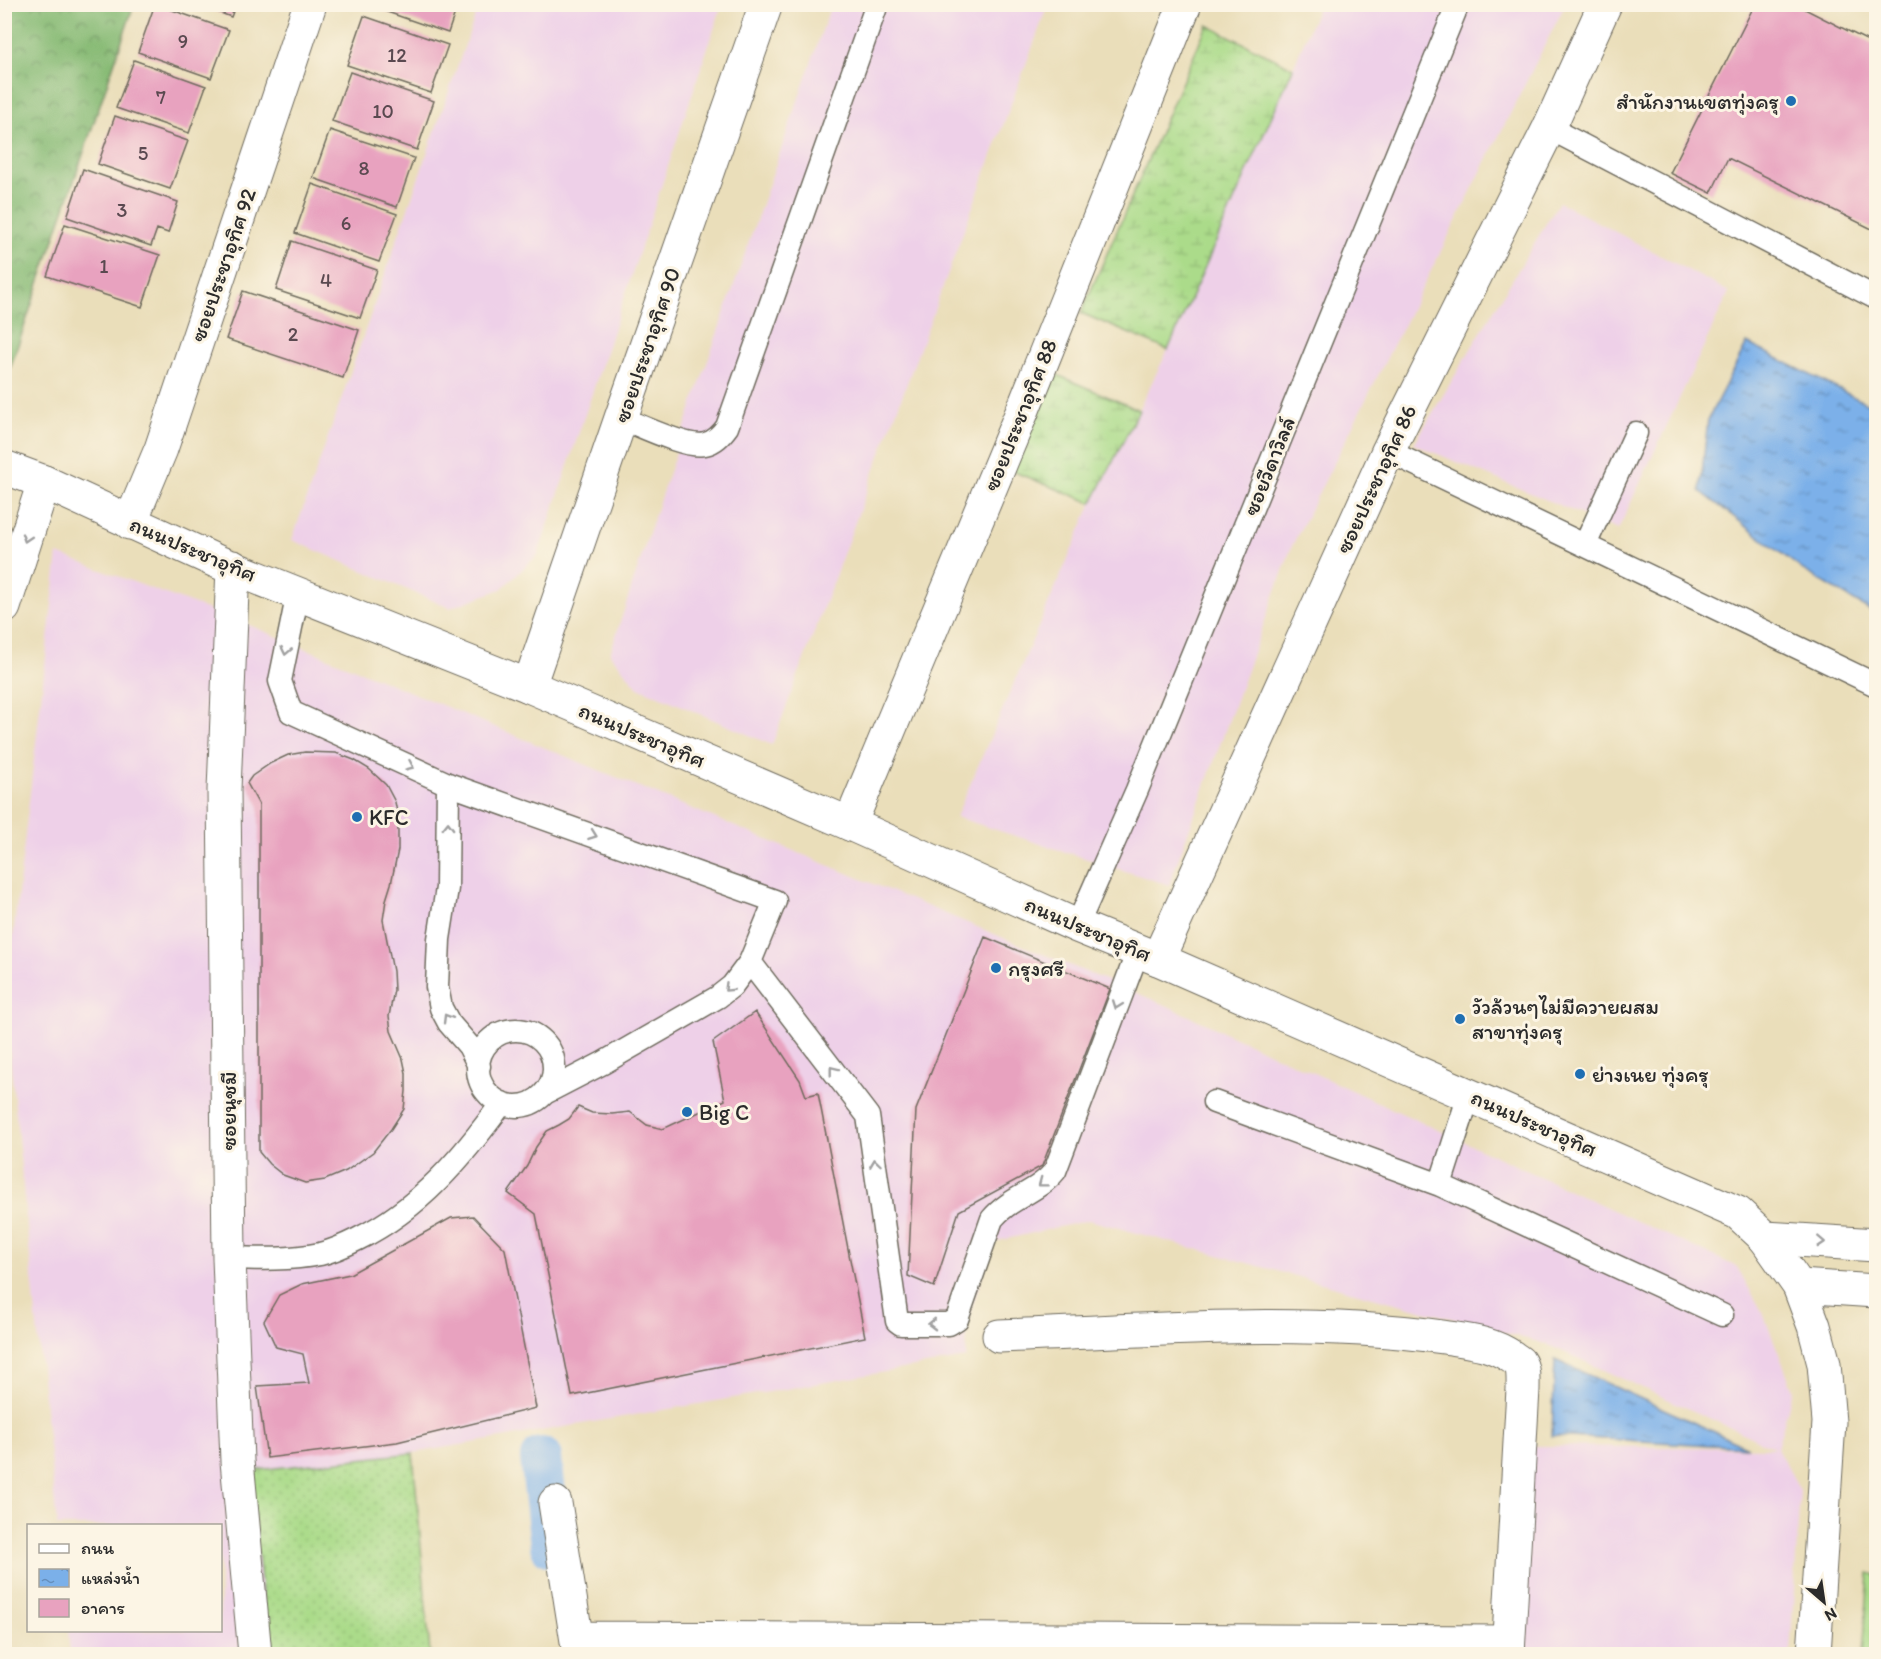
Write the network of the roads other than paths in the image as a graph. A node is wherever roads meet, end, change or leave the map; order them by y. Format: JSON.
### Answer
{"nodes":[{"id":1,"x":310,"y":4,"type":"edge"},
{"id":2,"x":766,"y":4,"type":"edge"},
{"id":3,"x":877,"y":4,"type":"edge"},
{"id":4,"x":1185,"y":4,"type":"edge"},
{"id":5,"x":1458,"y":4,"type":"edge"},
{"id":6,"x":1605,"y":4,"type":"edge"},
{"id":7,"x":1549,"y":128,"type":"junction"},
{"id":8,"x":1876,"y":298,"type":"edge"},
{"id":9,"x":621,"y":418,"type":"junction"},
{"id":10,"x":1636,"y":433,"type":"dead end"},
{"id":11,"x":1388,"y":451,"type":"junction"},
{"id":12,"x":4,"y":467,"type":"edge"},
{"id":13,"x":44,"y":482,"type":"junction"},
{"id":14,"x":130,"y":523,"type":"junction"},
{"id":15,"x":1585,"y":545,"type":"junction"},
{"id":16,"x":233,"y":567,"type":"junction"},
{"id":17,"x":298,"y":593,"type":"junction"},
{"id":18,"x":4,"y":606,"type":"edge"},
{"id":19,"x":1876,"y":685,"type":"edge"},
{"id":20,"x":529,"y":686,"type":"junction"},
{"id":21,"x":448,"y":784,"type":"junction"},
{"id":22,"x":850,"y":824,"type":"junction"},
{"id":23,"x":1077,"y":926,"type":"junction"},
{"id":24,"x":1148,"y":955,"type":"junction"},
{"id":25,"x":750,"y":963,"type":"junction"},
{"id":26,"x":479,"y":1066,"type":"junction"},
{"id":27,"x":545,"y":1093,"type":"junction"},
{"id":28,"x":1469,"y":1095,"type":"junction"},
{"id":29,"x":1214,"y":1102,"type":"dead end"},
{"id":30,"x":502,"y":1103,"type":"junction"},
{"id":31,"x":1440,"y":1185,"type":"junction"},
{"id":32,"x":1764,"y":1238,"type":"junction"},
{"id":33,"x":1876,"y":1245,"type":"edge"},
{"id":34,"x":229,"y":1258,"type":"junction"},
{"id":35,"x":1799,"y":1286,"type":"junction"},
{"id":36,"x":1876,"y":1291,"type":"edge"},
{"id":37,"x":1722,"y":1314,"type":"dead end"},
{"id":38,"x":999,"y":1336,"type":"dead end"},
{"id":39,"x":555,"y":1503,"type":"dead end"},
{"id":40,"x":578,"y":1646,"type":"edge"},
{"id":41,"x":1508,"y":1648,"type":"edge"},
{"id":42,"x":255,"y":1654,"type":"edge"},
{"id":43,"x":1814,"y":1654,"type":"edge"}],
"edges":[{"from":1,"to":14,"type":"street","name":"ซอยประชาอุทิศ 92"},
{"from":2,"to":9,"type":"street","name":"ซอยประชาอุทิศ 90"},
{"from":3,"to":9,"type":"lane"},
{"from":4,"to":22,"type":"street","name":"ซอยประชาอุทิศ 88"},
{"from":5,"to":23,"type":"lane","name":"ซอยวีดาวิลล์"},
{"from":6,"to":7,"type":"street","name":"ซอยประชาอุทิศ 86"},
{"from":7,"to":8,"type":"lane"},
{"from":7,"to":11,"type":"street","name":"ซอยประชาอุทิศ 86"},
{"from":9,"to":20,"type":"street","name":"ซอยประชาอุทิศ 90"},
{"from":10,"to":15,"type":"lane"},
{"from":11,"to":15,"type":"lane"},
{"from":11,"to":24,"type":"street","name":"ซอยประชาอุทิศ 86"},
{"from":12,"to":13,"type":"street","name":"ถนนประชาอุทิศ"},
{"from":13,"to":14,"type":"street","name":"ถนนประชาอุทิศ"},
{"from":13,"to":18,"type":"street","one_way":true},
{"from":14,"to":16,"type":"street","name":"ถนนประชาอุทิศ"},
{"from":15,"to":19,"type":"lane"},
{"from":16,"to":17,"type":"street","name":"ถนนประชาอุทิศ"},
{"from":16,"to":34,"type":"street","name":"ซอยนุชมี"},
{"from":17,"to":20,"type":"street","name":"ถนนประชาอุทิศ"},
{"from":17,"to":21,"type":"lane","one_way":true},
{"from":20,"to":22,"type":"street","name":"ถนนประชาอุทิศ"},
{"from":21,"to":25,"type":"lane","one_way":true},
{"from":26,"to":21,"type":"lane","one_way":true},
{"from":22,"to":23,"type":"street","name":"ถนนประชาอุทิศ"},
{"from":23,"to":24,"type":"street","name":"ถนนประชาอุทิศ"},
{"from":24,"to":25,"type":"lane","one_way":true},
{"from":24,"to":28,"type":"street","name":"ถนนประชาอุทิศ"},
{"from":25,"to":27,"type":"lane","one_way":true},
{"from":26,"to":27,"type":"lane"},
{"from":26,"to":30,"type":"lane"},
{"from":27,"to":30,"type":"lane"},
{"from":28,"to":31,"type":"lane"},
{"from":28,"to":32,"type":"street","name":"ถนนประชาอุทิศ"},
{"from":29,"to":31,"type":"lane"},
{"from":30,"to":34,"type":"lane"},
{"from":31,"to":37,"type":"lane"},
{"from":32,"to":33,"type":"street","one_way":true},
{"from":32,"to":35,"type":"street","name":"ถนนประชาอุทิศ"},
{"from":34,"to":42,"type":"street","name":"ซอยนุชมี"},
{"from":35,"to":36,"type":"street"},
{"from":35,"to":43,"type":"street","name":"ถนนประชาอุทิศ"},
{"from":38,"to":41,"type":"street"},
{"from":39,"to":40,"type":"street"},
{"from":40,"to":41,"type":"street"}]}
